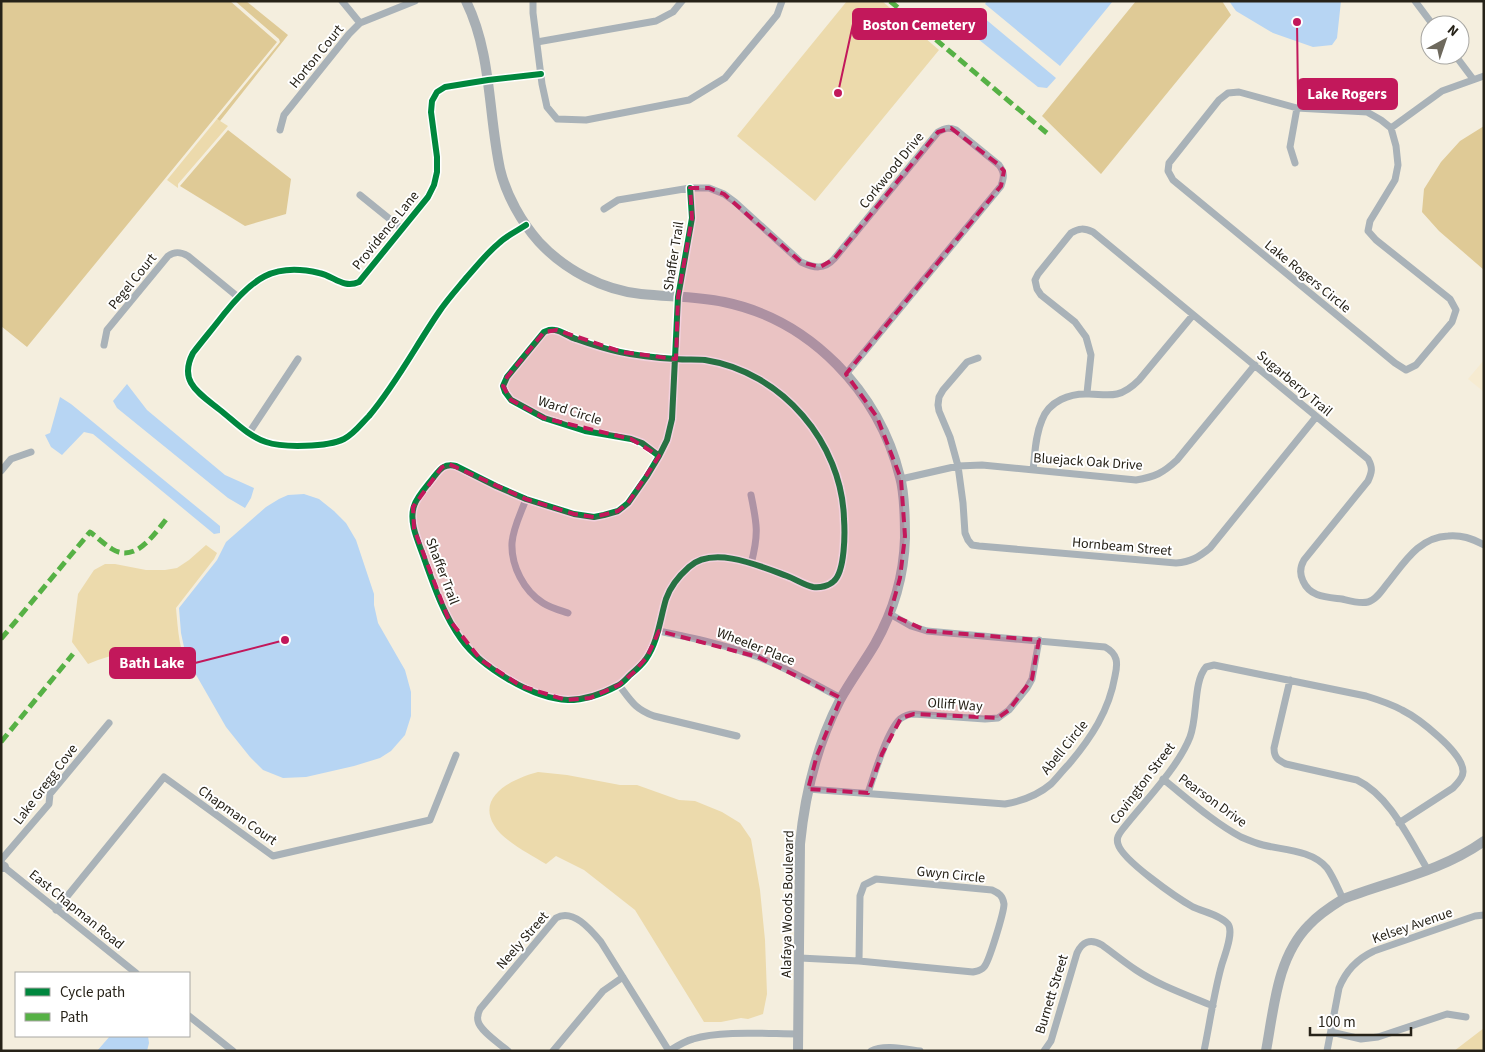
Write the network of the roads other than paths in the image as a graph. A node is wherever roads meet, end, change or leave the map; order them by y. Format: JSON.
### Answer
{"nodes":[{"id":1,"x":342,"y":1,"type":"edge"},
{"id":2,"x":415,"y":1,"type":"edge"},
{"id":3,"x":466,"y":1,"type":"edge"},
{"id":4,"x":533,"y":1,"type":"edge"},
{"id":5,"x":682,"y":1,"type":"edge"},
{"id":6,"x":782,"y":1,"type":"edge"},
{"id":7,"x":1415,"y":1,"type":"edge"},
{"id":8,"x":1426,"y":15,"type":"edge"},
{"id":9,"x":360,"y":23,"type":"junction"},
{"id":10,"x":537,"y":42,"type":"junction"},
{"id":11,"x":1462,"y":65,"type":"edge"},
{"id":12,"x":541,"y":74,"type":"junction"},
{"id":13,"x":1484,"y":76,"type":"edge"},
{"id":14,"x":1473,"y":79,"type":"junction"},
{"id":15,"x":488,"y":80,"type":"junction"},
{"id":16,"x":1297,"y":108,"type":"junction"},
{"id":17,"x":1391,"y":128,"type":"junction"},
{"id":18,"x":280,"y":130,"type":"dead end"},
{"id":19,"x":1295,"y":163,"type":"dead end"},
{"id":20,"x":690,"y":188,"type":"junction"},
{"id":21,"x":360,"y":195,"type":"dead end"},
{"id":22,"x":604,"y":209,"type":"dead end"},
{"id":23,"x":526,"y":225,"type":"junction"},
{"id":24,"x":402,"y":229,"type":"junction"},
{"id":25,"x":238,"y":297,"type":"junction"},
{"id":26,"x":678,"y":297,"type":"junction"},
{"id":27,"x":1193,"y":315,"type":"junction"},
{"id":28,"x":104,"y":345,"type":"dead end"},
{"id":29,"x":978,"y":358,"type":"dead end"},
{"id":30,"x":298,"y":359,"type":"dead end"},
{"id":31,"x":676,"y":359,"type":"junction"},
{"id":32,"x":1254,"y":365,"type":"junction"},
{"id":33,"x":846,"y":374,"type":"junction"},
{"id":34,"x":1087,"y":394,"type":"junction"},
{"id":35,"x":1316,"y":417,"type":"junction"},
{"id":36,"x":249,"y":433,"type":"junction"},
{"id":37,"x":31,"y":452,"type":"dead end"},
{"id":38,"x":659,"y":456,"type":"junction"},
{"id":39,"x":958,"y":466,"type":"junction"},
{"id":40,"x":1033,"y":470,"type":"junction"},
{"id":41,"x":1,"y":471,"type":"edge"},
{"id":42,"x":901,"y":479,"type":"junction"},
{"id":43,"x":751,"y":495,"type":"dead end"},
{"id":44,"x":526,"y":499,"type":"junction"},
{"id":45,"x":1484,"y":545,"type":"edge"},
{"id":46,"x":752,"y":564,"type":"junction"},
{"id":47,"x":568,"y":613,"type":"dead end"},
{"id":48,"x":890,"y":614,"type":"junction"},
{"id":49,"x":658,"y":631,"type":"junction"},
{"id":50,"x":1040,"y":640,"type":"junction"},
{"id":51,"x":1290,"y":680,"type":"junction"},
{"id":52,"x":619,"y":685,"type":"junction"},
{"id":53,"x":841,"y":698,"type":"junction"},
{"id":54,"x":109,"y":723,"type":"dead end"},
{"id":55,"x":737,"y":736,"type":"dead end"},
{"id":56,"x":456,"y":755,"type":"dead end"},
{"id":57,"x":1163,"y":779,"type":"junction"},
{"id":58,"x":808,"y":789,"type":"junction"},
{"id":59,"x":868,"y":793,"type":"junction"},
{"id":60,"x":1399,"y":823,"type":"junction"},
{"id":61,"x":1484,"y":841,"type":"edge"},
{"id":62,"x":2,"y":864,"type":"edge"},
{"id":63,"x":1428,"y":870,"type":"junction"},
{"id":64,"x":1343,"y":899,"type":"junction"},
{"id":65,"x":56,"y":910,"type":"junction"},
{"id":66,"x":1484,"y":915,"type":"edge"},
{"id":67,"x":800,"y":958,"type":"junction"},
{"id":68,"x":860,"y":961,"type":"junction"},
{"id":69,"x":135,"y":972,"type":"edge"},
{"id":70,"x":623,"y":976,"type":"junction"},
{"id":71,"x":1214,"y":1006,"type":"junction"},
{"id":72,"x":190,"y":1017,"type":"edge"},
{"id":73,"x":1466,"y":1017,"type":"dead end"},
{"id":74,"x":1331,"y":1032,"type":"junction"},
{"id":75,"x":798,"y":1034,"type":"junction"},
{"id":76,"x":233,"y":1051,"type":"edge"},
{"id":77,"x":508,"y":1051,"type":"edge"},
{"id":78,"x":553,"y":1051,"type":"edge"},
{"id":79,"x":669,"y":1051,"type":"edge"},
{"id":80,"x":798,"y":1051,"type":"edge"},
{"id":81,"x":871,"y":1051,"type":"edge"},
{"id":82,"x":920,"y":1051,"type":"edge"},
{"id":83,"x":1044,"y":1051,"type":"edge"},
{"id":84,"x":1204,"y":1051,"type":"edge"},
{"id":85,"x":1266,"y":1051,"type":"edge"},
{"id":86,"x":1327,"y":1051,"type":"edge"}],
"edges":[{"from":1,"to":9,"type":"street"},
{"from":2,"to":9,"type":"street","name":"Horton Court"},
{"from":3,"to":15,"type":"street","name":"Alafaya Woods Boulevard"},
{"from":4,"to":10,"type":"street"},
{"from":5,"to":10,"type":"street"},
{"from":6,"to":12,"type":"street"},
{"from":7,"to":8,"type":"street"},
{"from":9,"to":18,"type":"street","name":"Horton Court"},
{"from":10,"to":12,"type":"street"},
{"from":11,"to":14,"type":"street"},
{"from":12,"to":15,"type":"street","name":"Providence Lane"},
{"from":13,"to":14,"type":"street"},
{"from":14,"to":17,"type":"street"},
{"from":15,"to":23,"type":"street","name":"Alafaya Woods Boulevard"},
{"from":15,"to":24,"type":"street","name":"Providence Lane"},
{"from":16,"to":17,"type":"street","name":"Lake Rogers Circle"},
{"from":16,"to":17,"type":"street","name":"Lake Rogers Circle"},
{"from":16,"to":19,"type":"street"},
{"from":20,"to":22,"type":"street","name":"Corkwood Drive"},
{"from":20,"to":26,"type":"street","name":"Shaffer Trail"},
{"from":20,"to":33,"type":"street","name":"Corkwood Drive"},
{"from":21,"to":24,"type":"street"},
{"from":23,"to":26,"type":"street","name":"Alafaya Woods Boulevard"},
{"from":23,"to":36,"type":"street","name":"Providence Lane"},
{"from":24,"to":25,"type":"street","name":"Providence Lane"},
{"from":25,"to":28,"type":"street","name":"Pegel Court"},
{"from":25,"to":36,"type":"street","name":"Providence Lane"},
{"from":26,"to":31,"type":"street","name":"Shaffer Trail"},
{"from":26,"to":33,"type":"street","name":"Alafaya Woods Boulevard"},
{"from":27,"to":32,"type":"street","name":"Sugarberry Trail"},
{"from":27,"to":34,"type":"street"},
{"from":27,"to":34,"type":"street","name":"Sugarberry Trail"},
{"from":29,"to":39,"type":"street"},
{"from":30,"to":36,"type":"street"},
{"from":31,"to":38,"type":"street","name":"Shaffer Trail"},
{"from":31,"to":38,"type":"street","name":"Ward Circle"},
{"from":31,"to":46,"type":"street","name":"Shaffer Trail"},
{"from":32,"to":35,"type":"street","name":"Sugarberry Trail"},
{"from":32,"to":40,"type":"street","name":"Bluejack Oak Drive"},
{"from":33,"to":42,"type":"street","name":"Alafaya Woods Boulevard"},
{"from":34,"to":40,"type":"street"},
{"from":35,"to":39,"type":"street","name":"Hornbeam Street"},
{"from":35,"to":45,"type":"street","name":"Sugarberry Trail"},
{"from":37,"to":41,"type":"street"},
{"from":38,"to":44,"type":"street","name":"Shaffer Trail"},
{"from":39,"to":40,"type":"street","name":"Bluejack Oak Drive"},
{"from":39,"to":42,"type":"street","name":"Bluejack Oak Drive"},
{"from":42,"to":48,"type":"street","name":"Alafaya Woods Boulevard"},
{"from":43,"to":46,"type":"street"},
{"from":44,"to":47,"type":"street"},
{"from":44,"to":52,"type":"street","name":"Shaffer Trail"},
{"from":46,"to":49,"type":"street","name":"Shaffer Trail"},
{"from":48,"to":50,"type":"street","name":"Abell Circle"},
{"from":48,"to":53,"type":"street","name":"Alafaya Woods Boulevard"},
{"from":49,"to":52,"type":"street","name":"Shaffer Trail"},
{"from":49,"to":53,"type":"street","name":"Wheeler Place"},
{"from":50,"to":59,"type":"street","name":"Olliff Way"},
{"from":50,"to":59,"type":"street","name":"Abell Circle"},
{"from":51,"to":57,"type":"street","name":"Covington Street"},
{"from":51,"to":60,"type":"street"},
{"from":51,"to":60,"type":"street","name":"Covington Street"},
{"from":52,"to":55,"type":"street"},
{"from":53,"to":58,"type":"street","name":"Alafaya Woods Boulevard"},
{"from":54,"to":62,"type":"street","name":"Lake Gregg Cove"},
{"from":56,"to":65,"type":"street","name":"Chapman Court"},
{"from":57,"to":64,"type":"street","name":"Pearson Drive"},
{"from":57,"to":71,"type":"street","name":"Covington Street"},
{"from":58,"to":59,"type":"street","name":"Abell Circle"},
{"from":58,"to":67,"type":"street","name":"Alafaya Woods Boulevard"},
{"from":60,"to":63,"type":"street"},
{"from":61,"to":63,"type":"street"},
{"from":62,"to":65,"type":"street","name":"East Chapman Road"},
{"from":63,"to":64,"type":"street"},
{"from":64,"to":85,"type":"street"},
{"from":65,"to":69,"type":"street","name":"East Chapman Road"},
{"from":66,"to":74,"type":"street","name":"Kelsey Avenue"},
{"from":67,"to":68,"type":"street","name":"Gwyn Circle"},
{"from":67,"to":75,"type":"street","name":"Alafaya Woods Boulevard"},
{"from":68,"to":68,"type":"street","name":"Gwyn Circle"},
{"from":70,"to":77,"type":"street","name":"Neely Street"},
{"from":70,"to":78,"type":"street"},
{"from":70,"to":79,"type":"street","name":"Neely Street"},
{"from":71,"to":83,"type":"street","name":"Burnett Street"},
{"from":71,"to":84,"type":"street","name":"Covington Street"},
{"from":72,"to":76,"type":"street"},
{"from":73,"to":74,"type":"street"},
{"from":74,"to":86,"type":"street","name":"Kelsey Avenue"},
{"from":75,"to":79,"type":"street"},
{"from":75,"to":80,"type":"street","name":"Alafaya Woods Boulevard"},
{"from":81,"to":82,"type":"street"}]}
